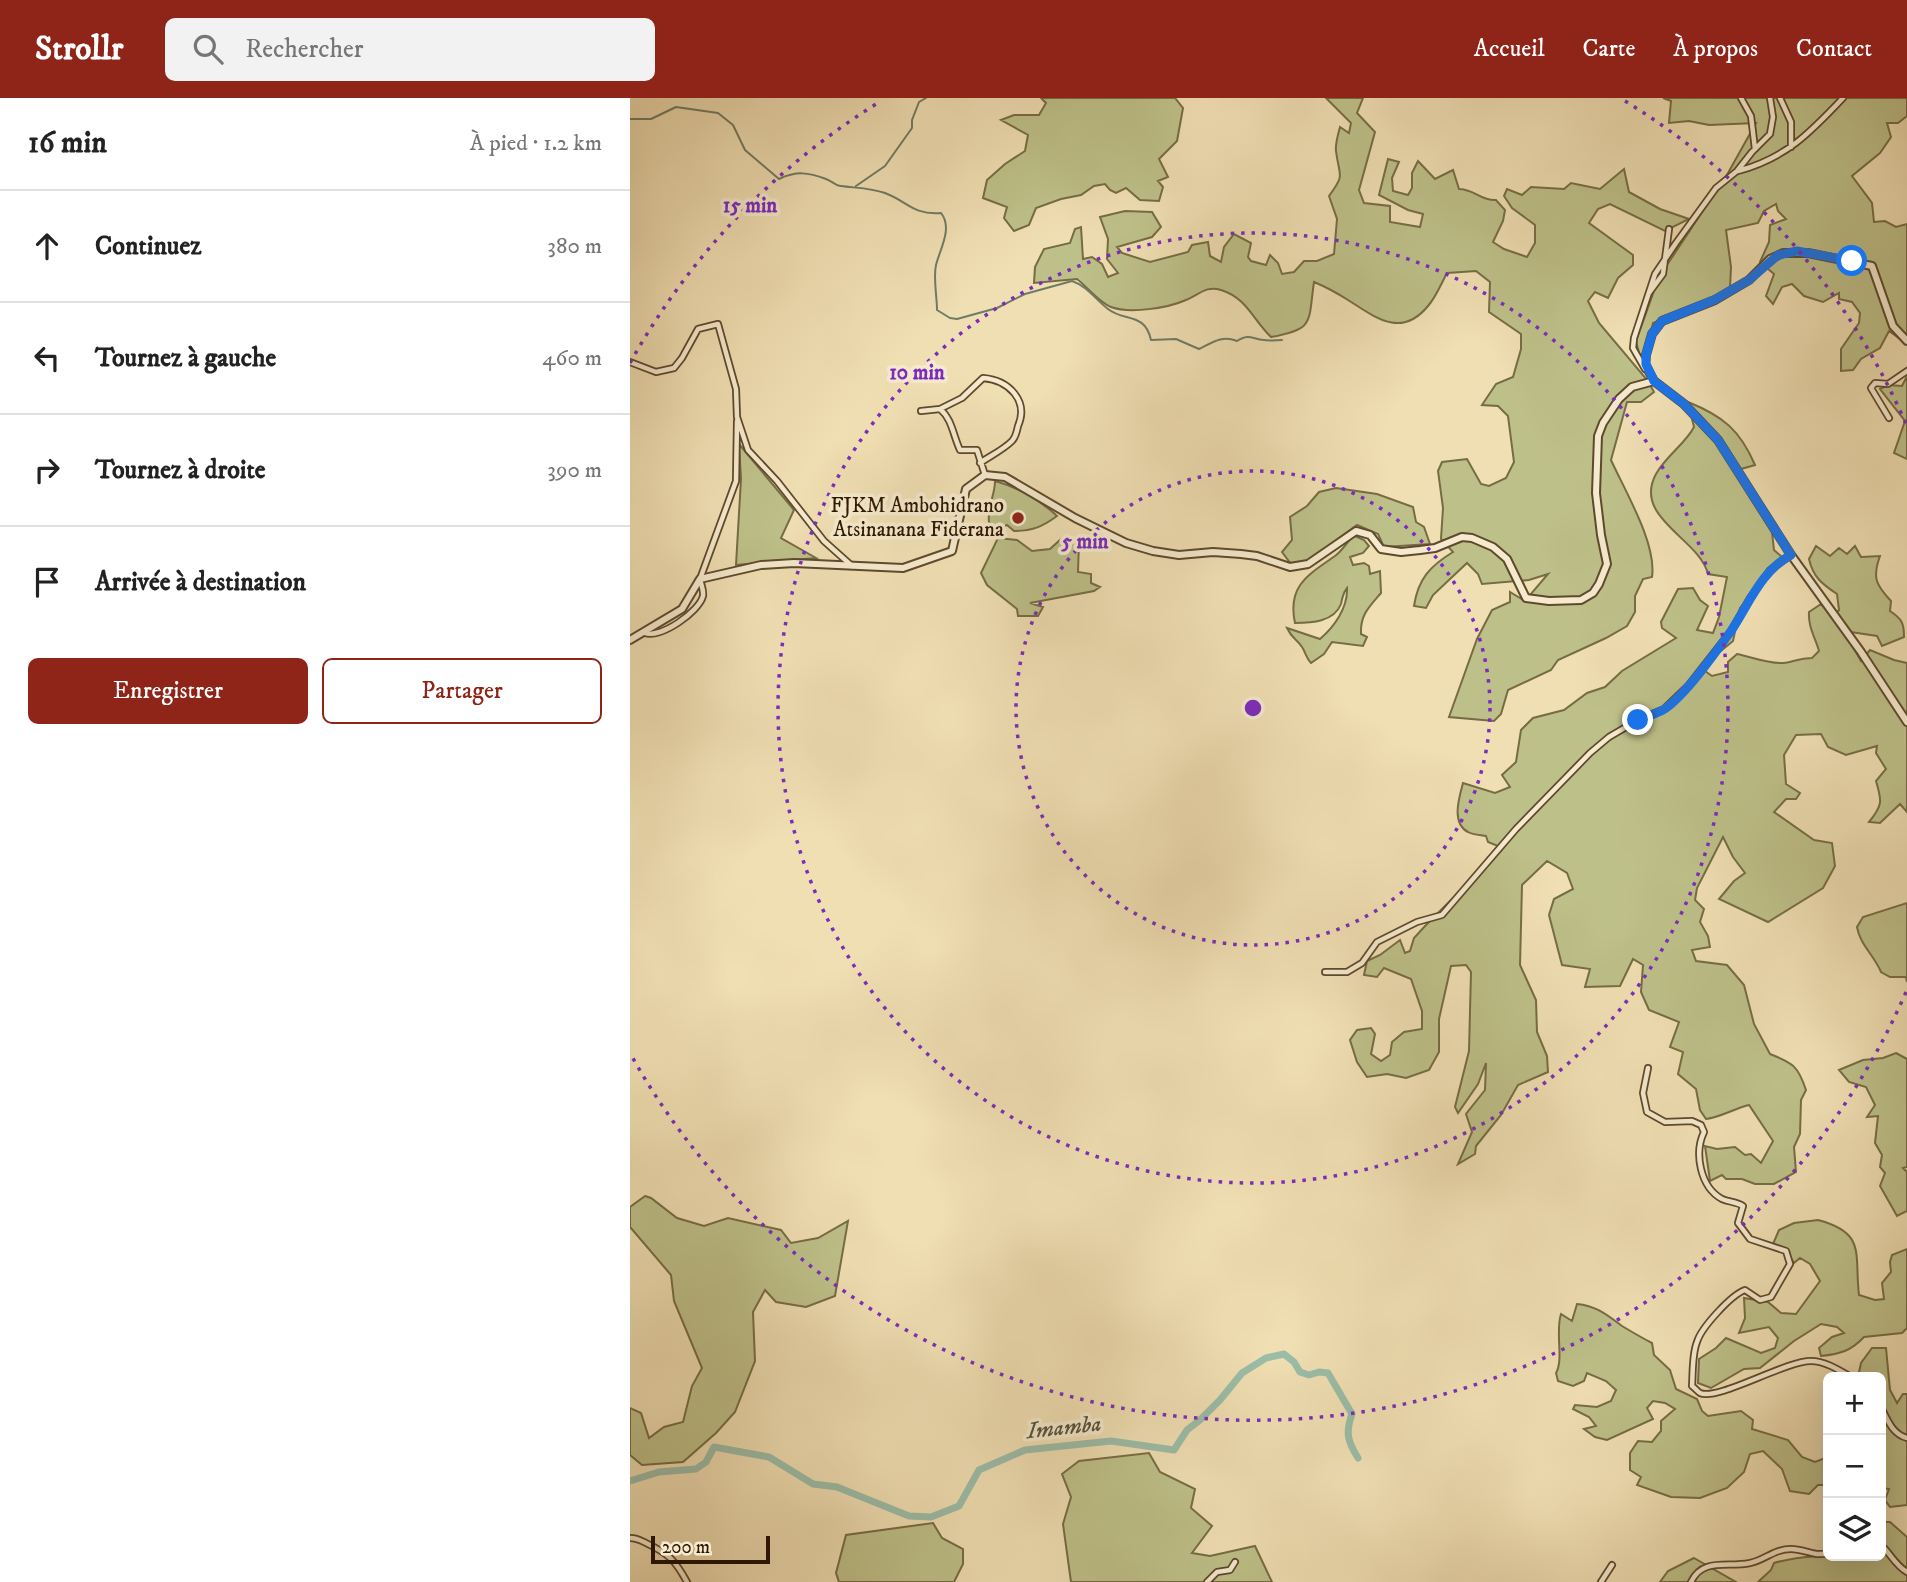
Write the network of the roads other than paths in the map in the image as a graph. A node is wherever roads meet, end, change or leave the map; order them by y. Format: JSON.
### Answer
{"nodes":[{"id":1,"x":1741,"y":98,"type":"edge"},
{"id":2,"x":1770,"y":98,"type":"edge"},
{"id":3,"x":1780,"y":98,"type":"edge"},
{"id":4,"x":1843,"y":98,"type":"edge"},
{"id":5,"x":1791,"y":147,"type":"junction"},
{"id":6,"x":1755,"y":149,"type":"junction"},
{"id":7,"x":1737,"y":171,"type":"junction"},
{"id":8,"x":1669,"y":229,"type":"dead end"},
{"id":9,"x":1666,"y":259,"type":"junction"},
{"id":10,"x":1907,"y":341,"type":"edge"},
{"id":11,"x":630,"y":362,"type":"edge"},
{"id":12,"x":1907,"y":370,"type":"edge"},
{"id":13,"x":1654,"y":381,"type":"junction"},
{"id":14,"x":940,"y":409,"type":"junction"},
{"id":15,"x":921,"y":411,"type":"dead end"},
{"id":16,"x":737,"y":417,"type":"junction"},
{"id":17,"x":1889,"y":418,"type":"dead end"},
{"id":18,"x":979,"y":463,"type":"junction"},
{"id":19,"x":985,"y":475,"type":"junction"},
{"id":20,"x":1791,"y":555,"type":"junction"},
{"id":21,"x":853,"y":566,"type":"junction"},
{"id":22,"x":700,"y":579,"type":"junction"},
{"id":23,"x":645,"y":633,"type":"junction"},
{"id":24,"x":630,"y":640,"type":"edge"},
{"id":25,"x":1907,"y":722,"type":"edge"},
{"id":26,"x":1325,"y":972,"type":"dead end"},
{"id":27,"x":1648,"y":1068,"type":"dead end"},
{"id":28,"x":1841,"y":1372,"type":"edge"},
{"id":29,"x":1886,"y":1417,"type":"edge"},
{"id":30,"x":1907,"y":1438,"type":"edge"},
{"id":31,"x":630,"y":1538,"type":"edge"},
{"id":32,"x":1886,"y":1550,"type":"edge"},
{"id":33,"x":1823,"y":1554,"type":"edge"},
{"id":34,"x":1235,"y":1562,"type":"dead end"},
{"id":35,"x":1612,"y":1565,"type":"dead end"},
{"id":36,"x":1907,"y":1572,"type":"edge"},
{"id":37,"x":687,"y":1582,"type":"edge"},
{"id":38,"x":1207,"y":1582,"type":"edge"},
{"id":39,"x":1601,"y":1582,"type":"edge"},
{"id":40,"x":1692,"y":1582,"type":"edge"}],
"edges":[{"from":1,"to":6,"type":"street"},
{"from":2,"to":6,"type":"street"},
{"from":3,"to":5,"type":"street"},
{"from":4,"to":5,"type":"street"},
{"from":5,"to":7,"type":"street"},
{"from":6,"to":7,"type":"street"},
{"from":7,"to":9,"type":"street"},
{"from":8,"to":9,"type":"street"},
{"from":9,"to":13,"type":"street"},
{"from":10,"to":13,"type":"street"},
{"from":11,"to":16,"type":"street"},
{"from":12,"to":17,"type":"street"},
{"from":13,"to":19,"type":"street"},
{"from":13,"to":20,"type":"street"},
{"from":14,"to":15,"type":"street"},
{"from":14,"to":18,"type":"street"},
{"from":14,"to":18,"type":"street"},
{"from":16,"to":21,"type":"street"},
{"from":16,"to":22,"type":"street"},
{"from":18,"to":19,"type":"street"},
{"from":19,"to":21,"type":"street"},
{"from":20,"to":25,"type":"street"},
{"from":20,"to":26,"type":"street"},
{"from":21,"to":22,"type":"street"},
{"from":22,"to":23,"type":"street"},
{"from":22,"to":23,"type":"street"},
{"from":23,"to":24,"type":"street"},
{"from":27,"to":28,"type":"street"},
{"from":29,"to":30,"type":"street"},
{"from":31,"to":37,"type":"street"},
{"from":32,"to":36,"type":"street"},
{"from":33,"to":40,"type":"street"},
{"from":34,"to":38,"type":"street"},
{"from":35,"to":39,"type":"street"}]}
